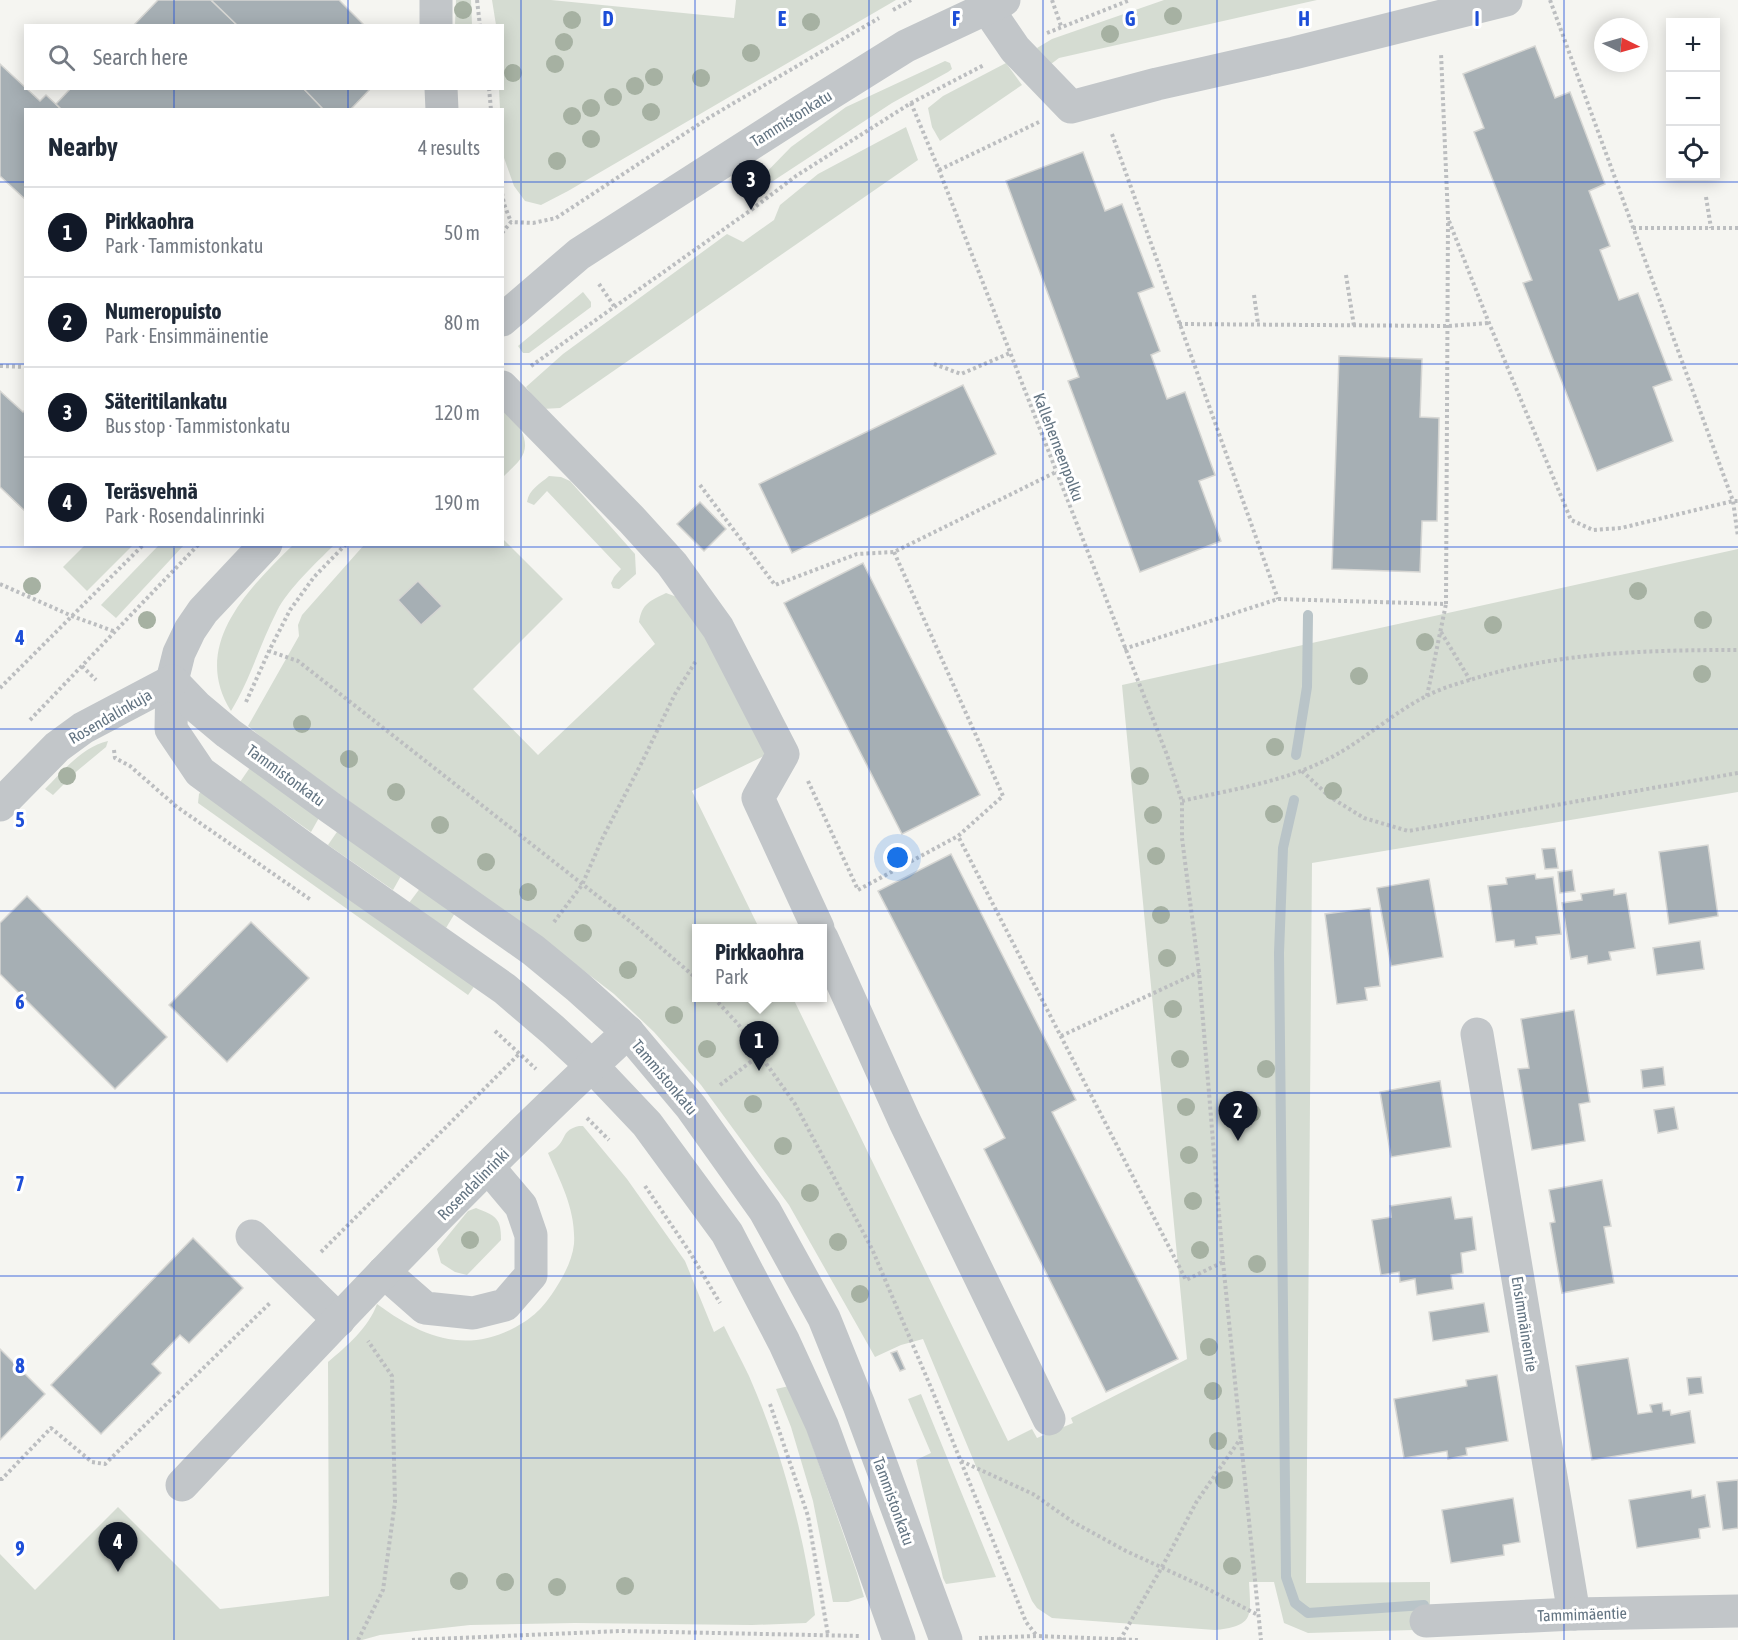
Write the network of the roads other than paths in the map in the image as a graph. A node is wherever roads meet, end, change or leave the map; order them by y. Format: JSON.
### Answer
{"nodes":[{"id":1,"x":436,"y":0,"type":"edge"},
{"id":2,"x":1499,"y":1,"type":"edge"},
{"id":3,"x":996,"y":4,"type":"edge"},
{"id":4,"x":436,"y":24,"type":"edge"},
{"id":5,"x":441,"y":90,"type":"edge"},
{"id":6,"x":442,"y":108,"type":"edge"},
{"id":7,"x":507,"y":306,"type":"edge"},
{"id":8,"x":504,"y":389,"type":"edge"},
{"id":9,"x":264,"y":546,"type":"edge"},
{"id":10,"x":172,"y":681,"type":"junction"},
{"id":11,"x":0,"y":805,"type":"edge"},
{"id":12,"x":816,"y":924,"type":"edge"},
{"id":13,"x":827,"y":949,"type":"edge"},
{"id":14,"x":628,"y":1032,"type":"junction"},
{"id":15,"x":1477,"y":1034,"type":"dead end"},
{"id":16,"x":592,"y":1066,"type":"junction"},
{"id":17,"x":489,"y":1168,"type":"junction"},
{"id":18,"x":252,"y":1236,"type":"dead end"},
{"id":19,"x":384,"y":1272,"type":"junction"},
{"id":20,"x":330,"y":1329,"type":"junction"},
{"id":21,"x":1049,"y":1419,"type":"dead end"},
{"id":22,"x":182,"y":1485,"type":"dead end"},
{"id":23,"x":1738,"y":1611,"type":"edge"},
{"id":24,"x":1574,"y":1614,"type":"junction"},
{"id":25,"x":1426,"y":1621,"type":"dead end"},
{"id":26,"x":898,"y":1639,"type":"edge"},
{"id":27,"x":946,"y":1639,"type":"edge"}],
"edges":[{"from":1,"to":4,"type":"street"},
{"from":2,"to":3,"type":"street"},
{"from":3,"to":7,"type":"street","name":"Tammistonkatu"},
{"from":5,"to":6,"type":"street"},
{"from":8,"to":12,"type":"street"},
{"from":9,"to":10,"type":"street"},
{"from":10,"to":11,"type":"street","name":"Rosendalinkuja"},
{"from":10,"to":14,"type":"street","name":"Tammistonkatu"},
{"from":10,"to":16,"type":"street"},
{"from":13,"to":21,"type":"street"},
{"from":14,"to":16,"type":"street","name":"Rosendalinrinki"},
{"from":14,"to":27,"type":"street","name":"Tammistonkatu"},
{"from":15,"to":24,"type":"street","name":"Ensimmäinentie"},
{"from":16,"to":17,"type":"street","name":"Rosendalinrinki"},
{"from":16,"to":26,"type":"street"},
{"from":17,"to":19,"type":"street","name":"Rosendalinrinki"},
{"from":17,"to":19,"type":"street"},
{"from":18,"to":20,"type":"street"},
{"from":19,"to":20,"type":"street","name":"Rosendalinrinki"},
{"from":20,"to":22,"type":"street","name":"Rosendalinrinki"},
{"from":23,"to":24,"type":"street","name":"Tammimäentie"},
{"from":24,"to":25,"type":"street","name":"Tammimäentie"}]}
